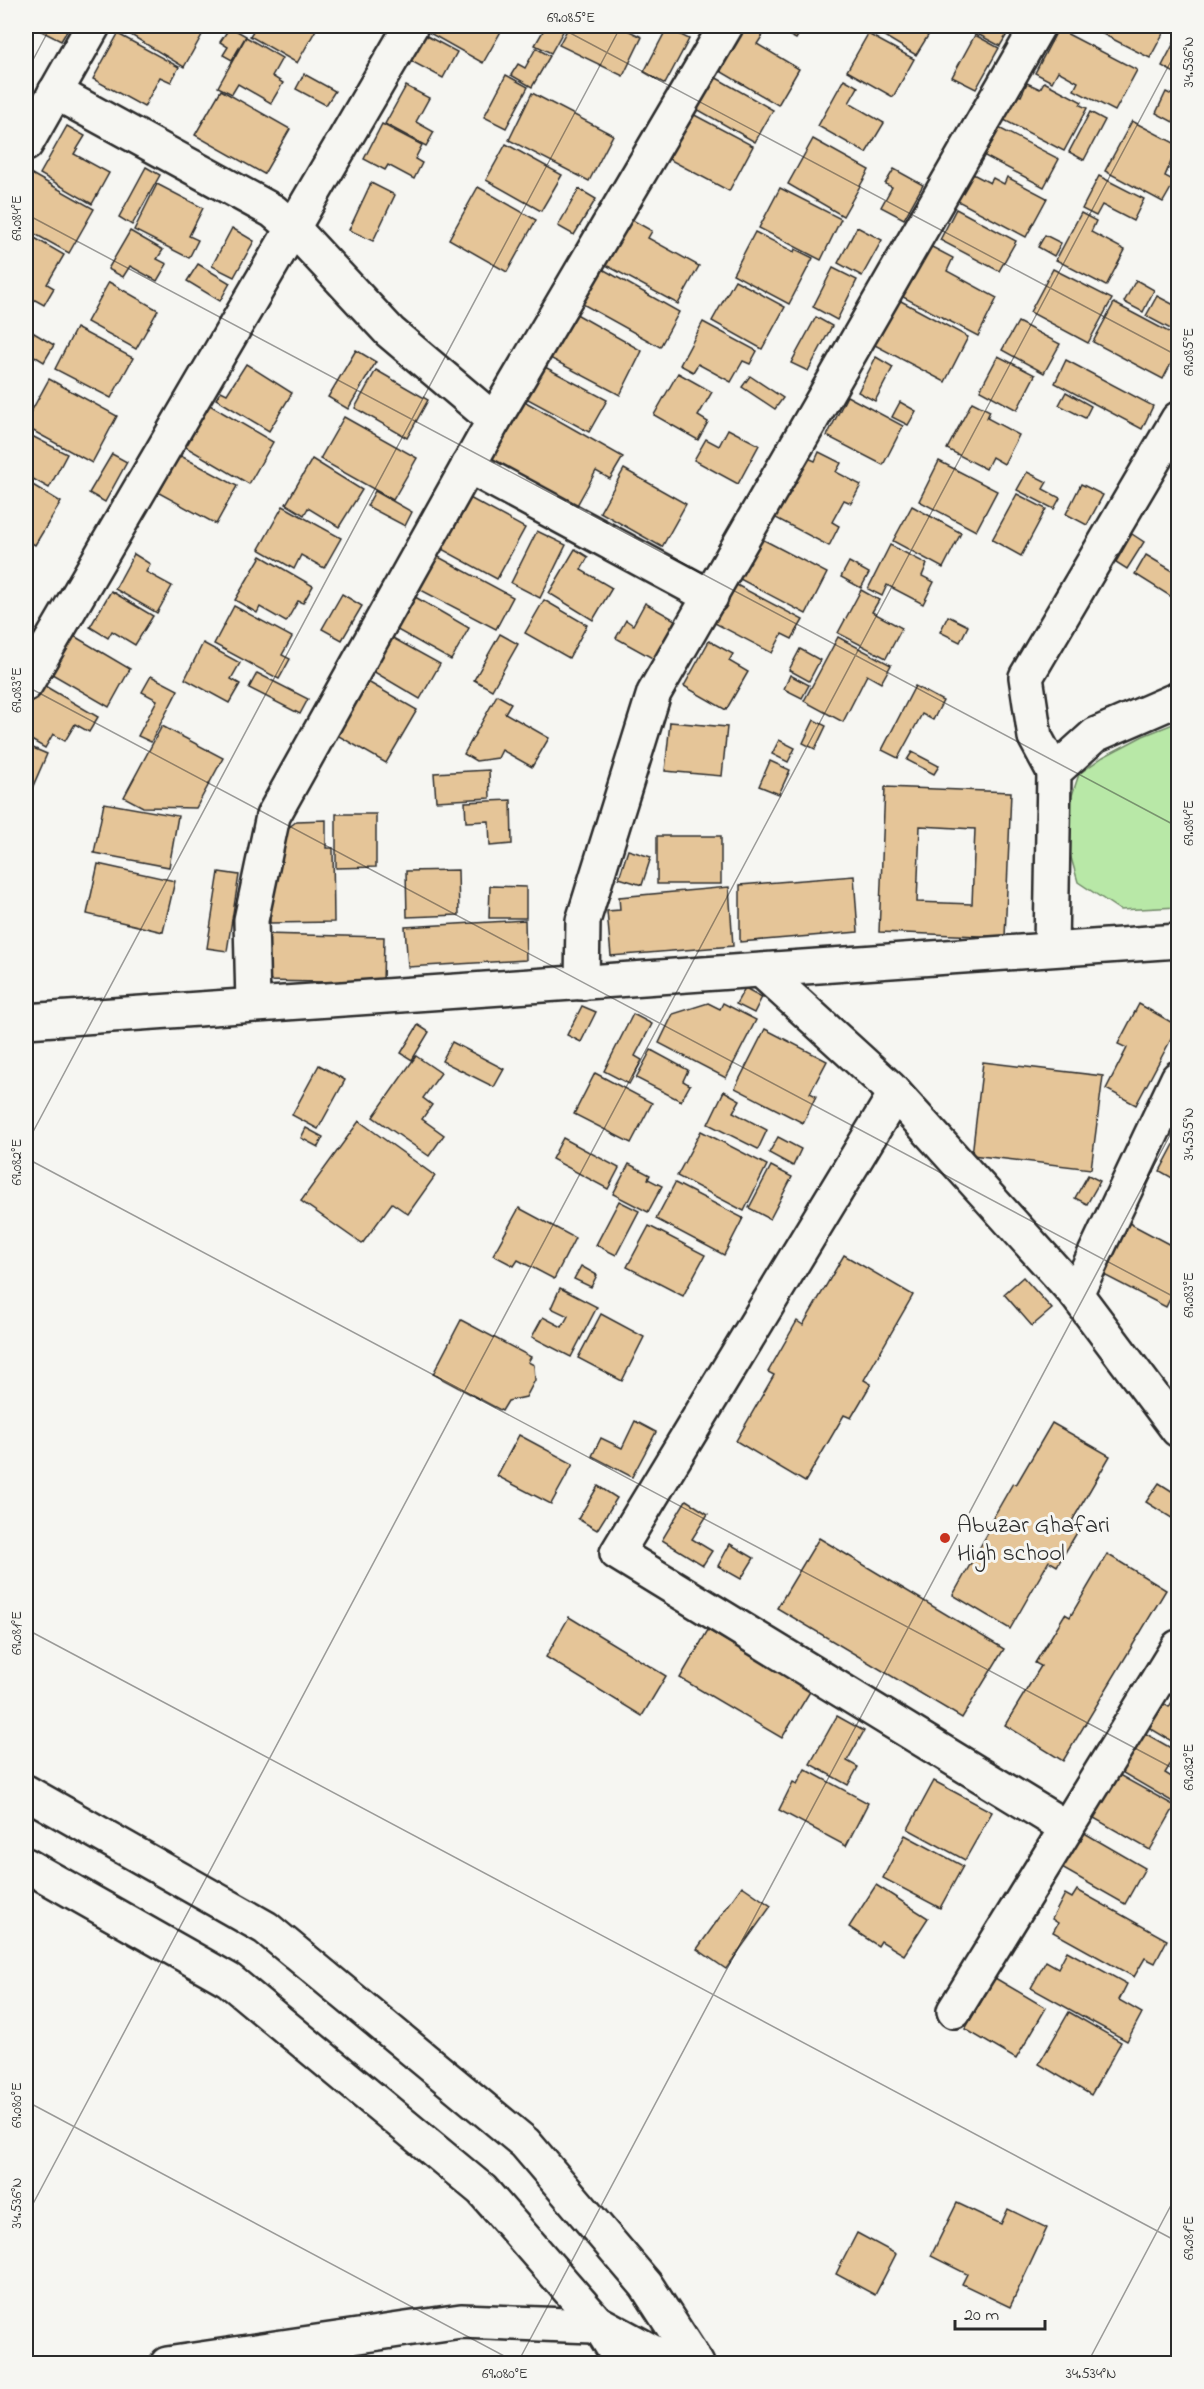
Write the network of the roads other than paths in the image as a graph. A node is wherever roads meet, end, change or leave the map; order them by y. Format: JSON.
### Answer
{"nodes":[{"id":1,"x":93,"y":26,"type":"edge"},
{"id":2,"x":411,"y":26,"type":"edge"},
{"id":3,"x":726,"y":26,"type":"edge"},
{"id":4,"x":1038,"y":26,"type":"edge"},
{"id":5,"x":55,"y":92,"type":"junction"},
{"id":6,"x":26,"y":144,"type":"edge"},
{"id":7,"x":294,"y":229,"type":"junction"},
{"id":8,"x":1179,"y":419,"type":"edge"},
{"id":9,"x":494,"y":420,"type":"junction"},
{"id":10,"x":468,"y":466,"type":"junction"},
{"id":11,"x":711,"y":597,"type":"junction"},
{"id":12,"x":26,"y":684,"type":"edge"},
{"id":13,"x":1179,"y":699,"type":"edge"},
{"id":14,"x":1054,"y":772,"type":"junction"},
{"id":15,"x":1179,"y":941,"type":"edge"},
{"id":16,"x":1051,"y":948,"type":"junction"},
{"id":17,"x":762,"y":971,"type":"junction"},
{"id":18,"x":582,"y":983,"type":"junction"},
{"id":19,"x":253,"y":1004,"type":"junction"},
{"id":20,"x":26,"y":1021,"type":"edge"},
{"id":21,"x":1179,"y":1078,"type":"edge"},
{"id":22,"x":895,"y":1094,"type":"junction"},
{"id":23,"x":1076,"y":1294,"type":"junction"},
{"id":24,"x":1179,"y":1430,"type":"edge"},
{"id":25,"x":1179,"y":1647,"type":"edge"},
{"id":26,"x":26,"y":1792,"type":"edge"},
{"id":27,"x":1067,"y":1828,"type":"junction"},
{"id":28,"x":26,"y":1865,"type":"edge"},
{"id":29,"x":954,"y":2011,"type":"dead end"},
{"id":30,"x":597,"y":2322,"type":"junction"},
{"id":31,"x":167,"y":2364,"type":"edge"},
{"id":32,"x":623,"y":2364,"type":"edge"},
{"id":33,"x":675,"y":2364,"type":"edge"},
{"id":34,"x":698,"y":2364,"type":"edge"}],
"edges":[{"from":1,"to":5,"type":"street"},
{"from":2,"to":7,"type":"street"},
{"from":3,"to":9,"type":"street"},
{"from":4,"to":11,"type":"street"},
{"from":5,"to":6,"type":"street"},
{"from":5,"to":7,"type":"street"},
{"from":7,"to":9,"type":"street"},
{"from":7,"to":12,"type":"street"},
{"from":8,"to":14,"type":"street"},
{"from":9,"to":10,"type":"street"},
{"from":10,"to":11,"type":"street"},
{"from":10,"to":19,"type":"street"},
{"from":11,"to":18,"type":"street"},
{"from":13,"to":14,"type":"street"},
{"from":14,"to":16,"type":"street"},
{"from":15,"to":16,"type":"street"},
{"from":16,"to":17,"type":"street"},
{"from":17,"to":18,"type":"street"},
{"from":17,"to":22,"type":"street"},
{"from":18,"to":19,"type":"street"},
{"from":19,"to":20,"type":"street"},
{"from":21,"to":23,"type":"street"},
{"from":22,"to":23,"type":"street"},
{"from":22,"to":27,"type":"street"},
{"from":23,"to":24,"type":"street"},
{"from":25,"to":27,"type":"street"},
{"from":26,"to":34,"type":"street"},
{"from":27,"to":29,"type":"street"},
{"from":28,"to":30,"type":"street"},
{"from":30,"to":31,"type":"street"},
{"from":30,"to":32,"type":"street"},
{"from":30,"to":33,"type":"street"}]}
